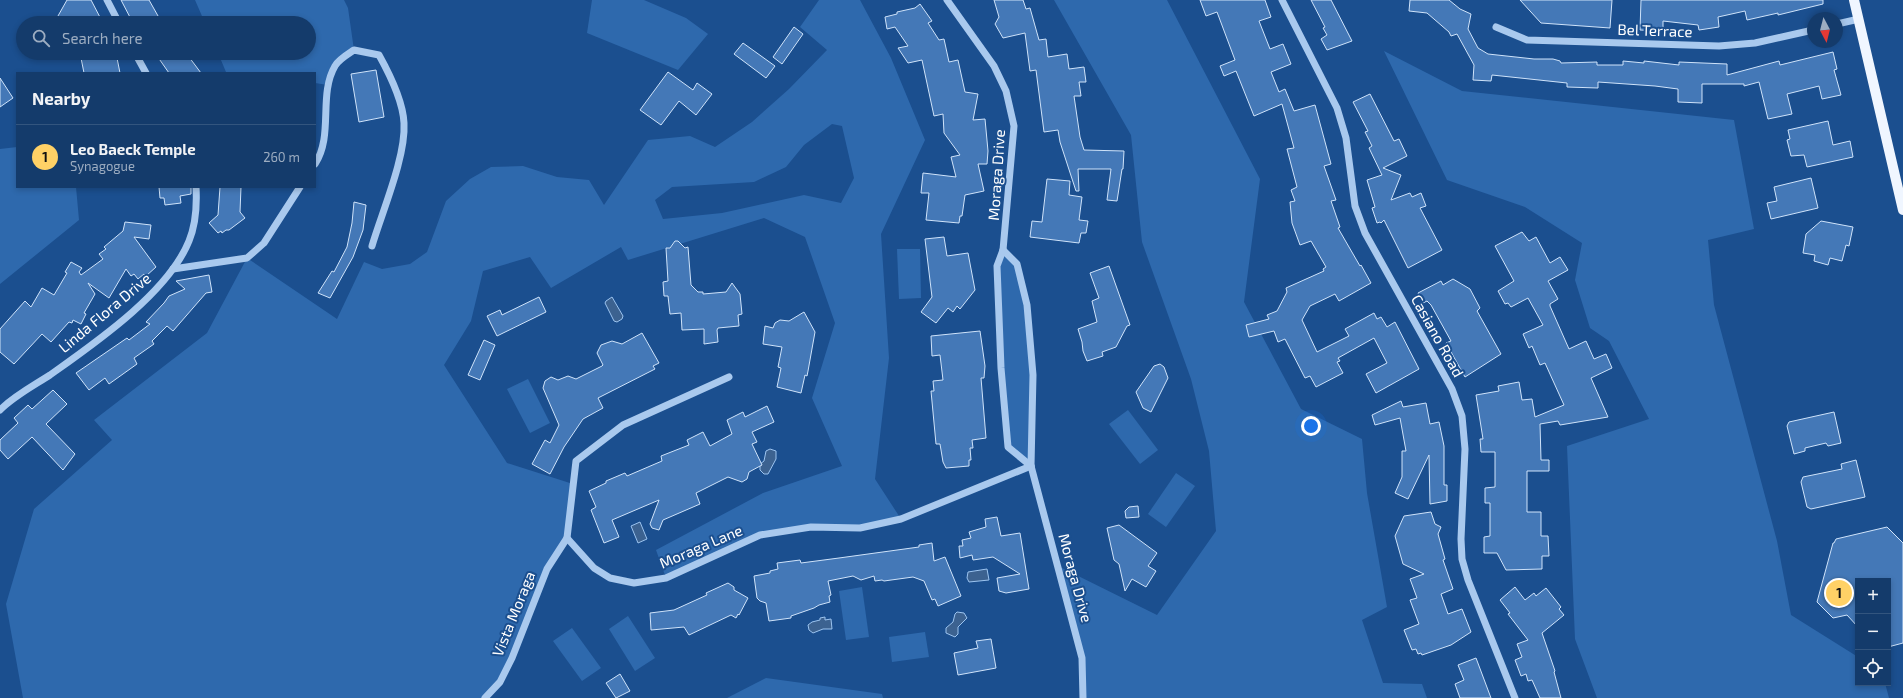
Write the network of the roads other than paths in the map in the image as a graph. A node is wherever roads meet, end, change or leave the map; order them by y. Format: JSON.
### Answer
{"nodes":[{"id":1,"x":107,"y":0,"type":"edge"},
{"id":2,"x":948,"y":0,"type":"edge"},
{"id":3,"x":1282,"y":0,"type":"edge"},
{"id":4,"x":1854,"y":0,"type":"edge"},
{"id":5,"x":115,"y":16,"type":"edge"},
{"id":6,"x":1859,"y":19,"type":"junction"},
{"id":7,"x":1843,"y":23,"type":"edge"},
{"id":8,"x":1496,"y":27,"type":"dead end"},
{"id":9,"x":1807,"y":31,"type":"edge"},
{"id":10,"x":139,"y":60,"type":"edge"},
{"id":11,"x":145,"y":72,"type":"edge"},
{"id":12,"x":316,"y":162,"type":"edge"},
{"id":13,"x":196,"y":188,"type":"edge"},
{"id":14,"x":299,"y":188,"type":"edge"},
{"id":15,"x":1903,"y":210,"type":"edge"},
{"id":16,"x":372,"y":246,"type":"dead end"},
{"id":17,"x":1004,"y":250,"type":"junction"},
{"id":18,"x":173,"y":269,"type":"junction"},
{"id":19,"x":729,"y":377,"type":"dead end"},
{"id":20,"x":0,"y":410,"type":"edge"},
{"id":21,"x":1031,"y":466,"type":"junction"},
{"id":22,"x":567,"y":538,"type":"junction"},
{"id":23,"x":485,"y":698,"type":"edge"},
{"id":24,"x":1083,"y":698,"type":"edge"},
{"id":25,"x":1515,"y":698,"type":"edge"}],
"edges":[{"from":1,"to":5,"type":"street"},
{"from":2,"to":17,"type":"street","name":"Moraga Drive"},
{"from":3,"to":25,"type":"street","name":"Casiano Road"},
{"from":4,"to":6,"type":"main road"},
{"from":6,"to":7,"type":"street"},
{"from":6,"to":15,"type":"main road"},
{"from":8,"to":9,"type":"street","name":"Bel Terrace"},
{"from":10,"to":11,"type":"street"},
{"from":12,"to":16,"type":"street"},
{"from":13,"to":18,"type":"street","name":"Linda Flora Drive"},
{"from":14,"to":18,"type":"street"},
{"from":17,"to":21,"type":"street","name":"Moraga Drive"},
{"from":17,"to":21,"type":"street","name":"Moraga Drive"},
{"from":18,"to":20,"type":"street","name":"Linda Flora Drive"},
{"from":19,"to":22,"type":"street"},
{"from":21,"to":22,"type":"street","name":"Moraga Lane"},
{"from":21,"to":24,"type":"street","name":"Moraga Drive"},
{"from":22,"to":23,"type":"street","name":"Vista Moraga"}]}
